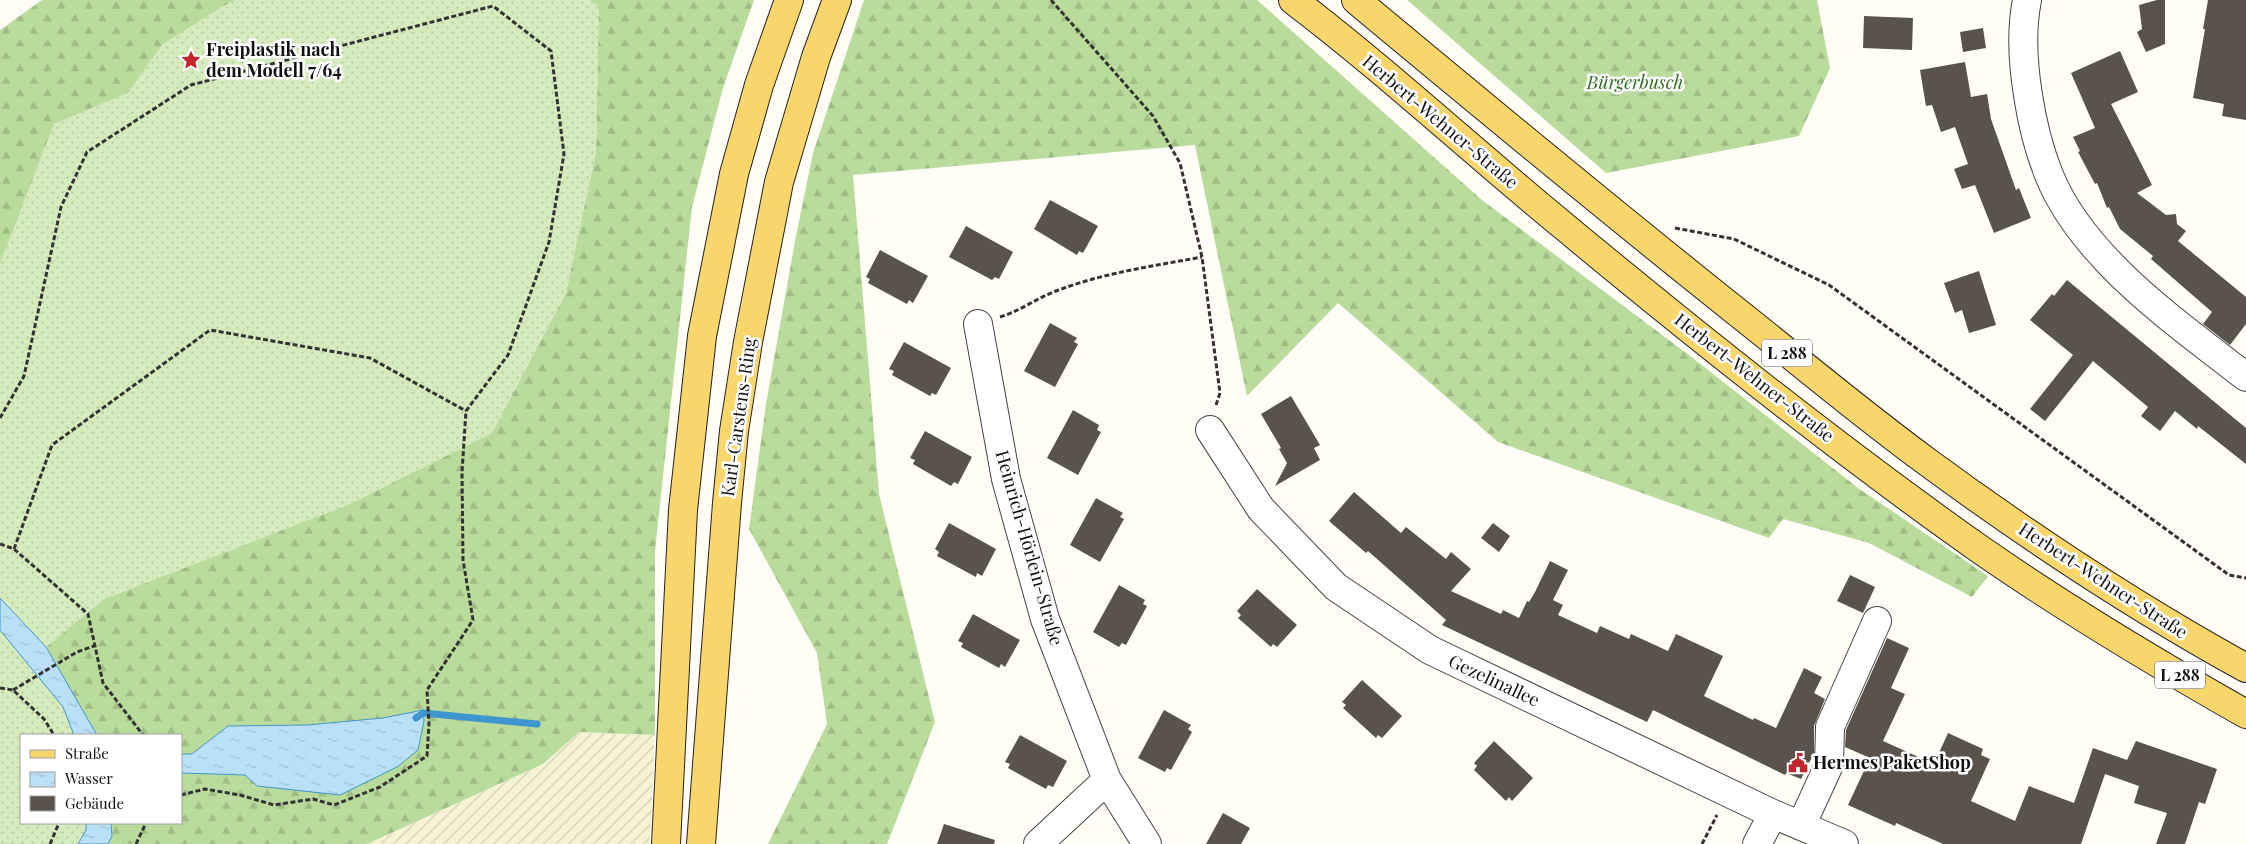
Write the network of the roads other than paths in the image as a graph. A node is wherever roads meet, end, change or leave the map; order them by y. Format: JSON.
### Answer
{"nodes":[{"id":1,"x":790,"y":0,"type":"edge"},
{"id":2,"x":837,"y":0,"type":"edge"},
{"id":3,"x":1292,"y":0,"type":"edge"},
{"id":4,"x":1356,"y":0,"type":"edge"},
{"id":5,"x":2027,"y":0,"type":"edge"},
{"id":6,"x":978,"y":324,"type":"road end"},
{"id":7,"x":2246,"y":377,"type":"edge"},
{"id":8,"x":1210,"y":430,"type":"road end"},
{"id":9,"x":1877,"y":622,"type":"dead end"},
{"id":10,"x":2246,"y":668,"type":"edge"},
{"id":11,"x":2246,"y":714,"type":"edge"},
{"id":12,"x":1107,"y":780,"type":"junction"},
{"id":13,"x":1773,"y":814,"type":"junction"},
{"id":14,"x":1801,"y":826,"type":"junction"},
{"id":15,"x":666,"y":844,"type":"edge"},
{"id":16,"x":700,"y":844,"type":"edge"},
{"id":17,"x":1038,"y":844,"type":"edge"},
{"id":18,"x":1147,"y":844,"type":"edge"},
{"id":19,"x":1757,"y":844,"type":"edge"},
{"id":20,"x":1844,"y":844,"type":"edge"}],
"edges":[{"from":1,"to":15,"type":"main road"},
{"from":2,"to":16,"type":"main road","name":"Karl-Carstens-Ring"},
{"from":3,"to":11,"type":"main road","name":"Herbert-Wehner-Straße","number":"L 288"},
{"from":4,"to":10,"type":"main road","name":"Herbert-Wehner-Straße","number":"L 288"},
{"from":5,"to":7,"type":"street"},
{"from":6,"to":12,"type":"street","name":"Heinrich-Hörlein-Straße"},
{"from":8,"to":13,"type":"street","name":"Gezelinallee"},
{"from":9,"to":14,"type":"street"},
{"from":12,"to":17,"type":"street"},
{"from":12,"to":18,"type":"street","name":"Heinrich-Hörlein-Straße"},
{"from":13,"to":14,"type":"street","name":"Gezelinallee"},
{"from":13,"to":19,"type":"street"},
{"from":14,"to":20,"type":"street","name":"Gezelinallee"}]}
